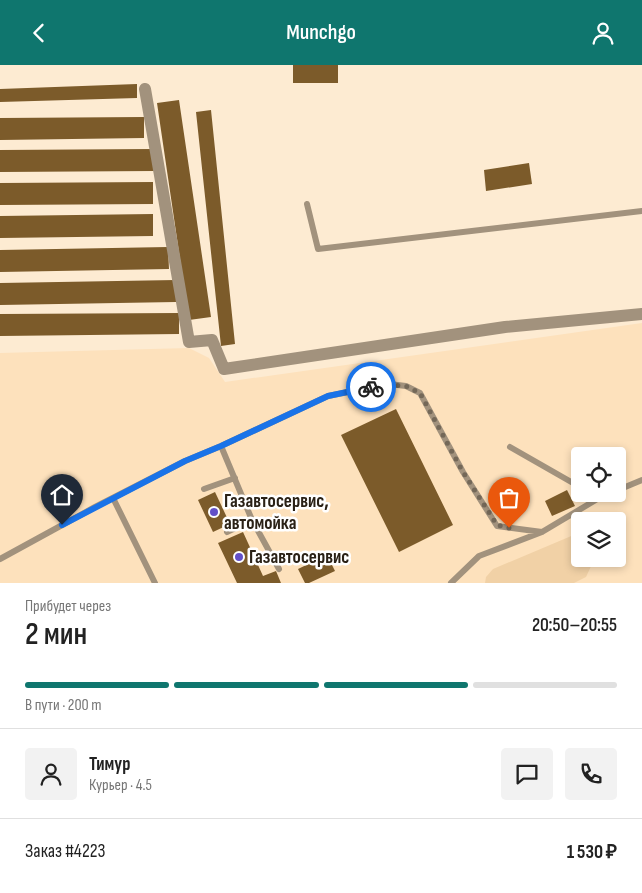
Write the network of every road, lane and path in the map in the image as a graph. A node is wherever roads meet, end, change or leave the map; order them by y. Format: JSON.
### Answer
{"nodes":[{"id":1,"x":145,"y":89,"type":"dead end"},
{"id":2,"x":307,"y":204,"type":"dead end"},
{"id":3,"x":642,"y":211,"type":"edge"},
{"id":4,"x":642,"y":314,"type":"edge"},
{"id":5,"x":221,"y":446,"type":"junction"},
{"id":6,"x":510,"y":447,"type":"dead end"},
{"id":7,"x":235,"y":478,"type":"junction"},
{"id":8,"x":642,"y":480,"type":"edge"},
{"id":9,"x":571,"y":482,"type":"edge"},
{"id":10,"x":626,"y":487,"type":"edge"},
{"id":11,"x":204,"y":489,"type":"dead end"},
{"id":12,"x":113,"y":498,"type":"junction"},
{"id":13,"x":592,"y":502,"type":"edge"},
{"id":14,"x":252,"y":520,"type":"junction"},
{"id":15,"x":227,"y":532,"type":"dead end"},
{"id":16,"x":542,"y":532,"type":"junction"},
{"id":17,"x":0,"y":559,"type":"edge"},
{"id":18,"x":279,"y":569,"type":"dead end"},
{"id":19,"x":155,"y":583,"type":"edge"},
{"id":20,"x":452,"y":583,"type":"edge"}],
"edges":[{"from":1,"to":4,"type":"street"},
{"from":2,"to":3,"type":"lane"},
{"from":5,"to":7,"type":"lane"},
{"from":5,"to":12,"type":"lane"},
{"from":5,"to":16,"type":"lane"},
{"from":6,"to":9,"type":"lane"},
{"from":7,"to":11,"type":"lane"},
{"from":7,"to":14,"type":"lane"},
{"from":8,"to":10,"type":"lane"},
{"from":12,"to":17,"type":"lane"},
{"from":12,"to":19,"type":"lane"},
{"from":13,"to":16,"type":"lane"},
{"from":14,"to":15,"type":"lane"},
{"from":14,"to":18,"type":"lane"},
{"from":16,"to":20,"type":"lane"}]}
